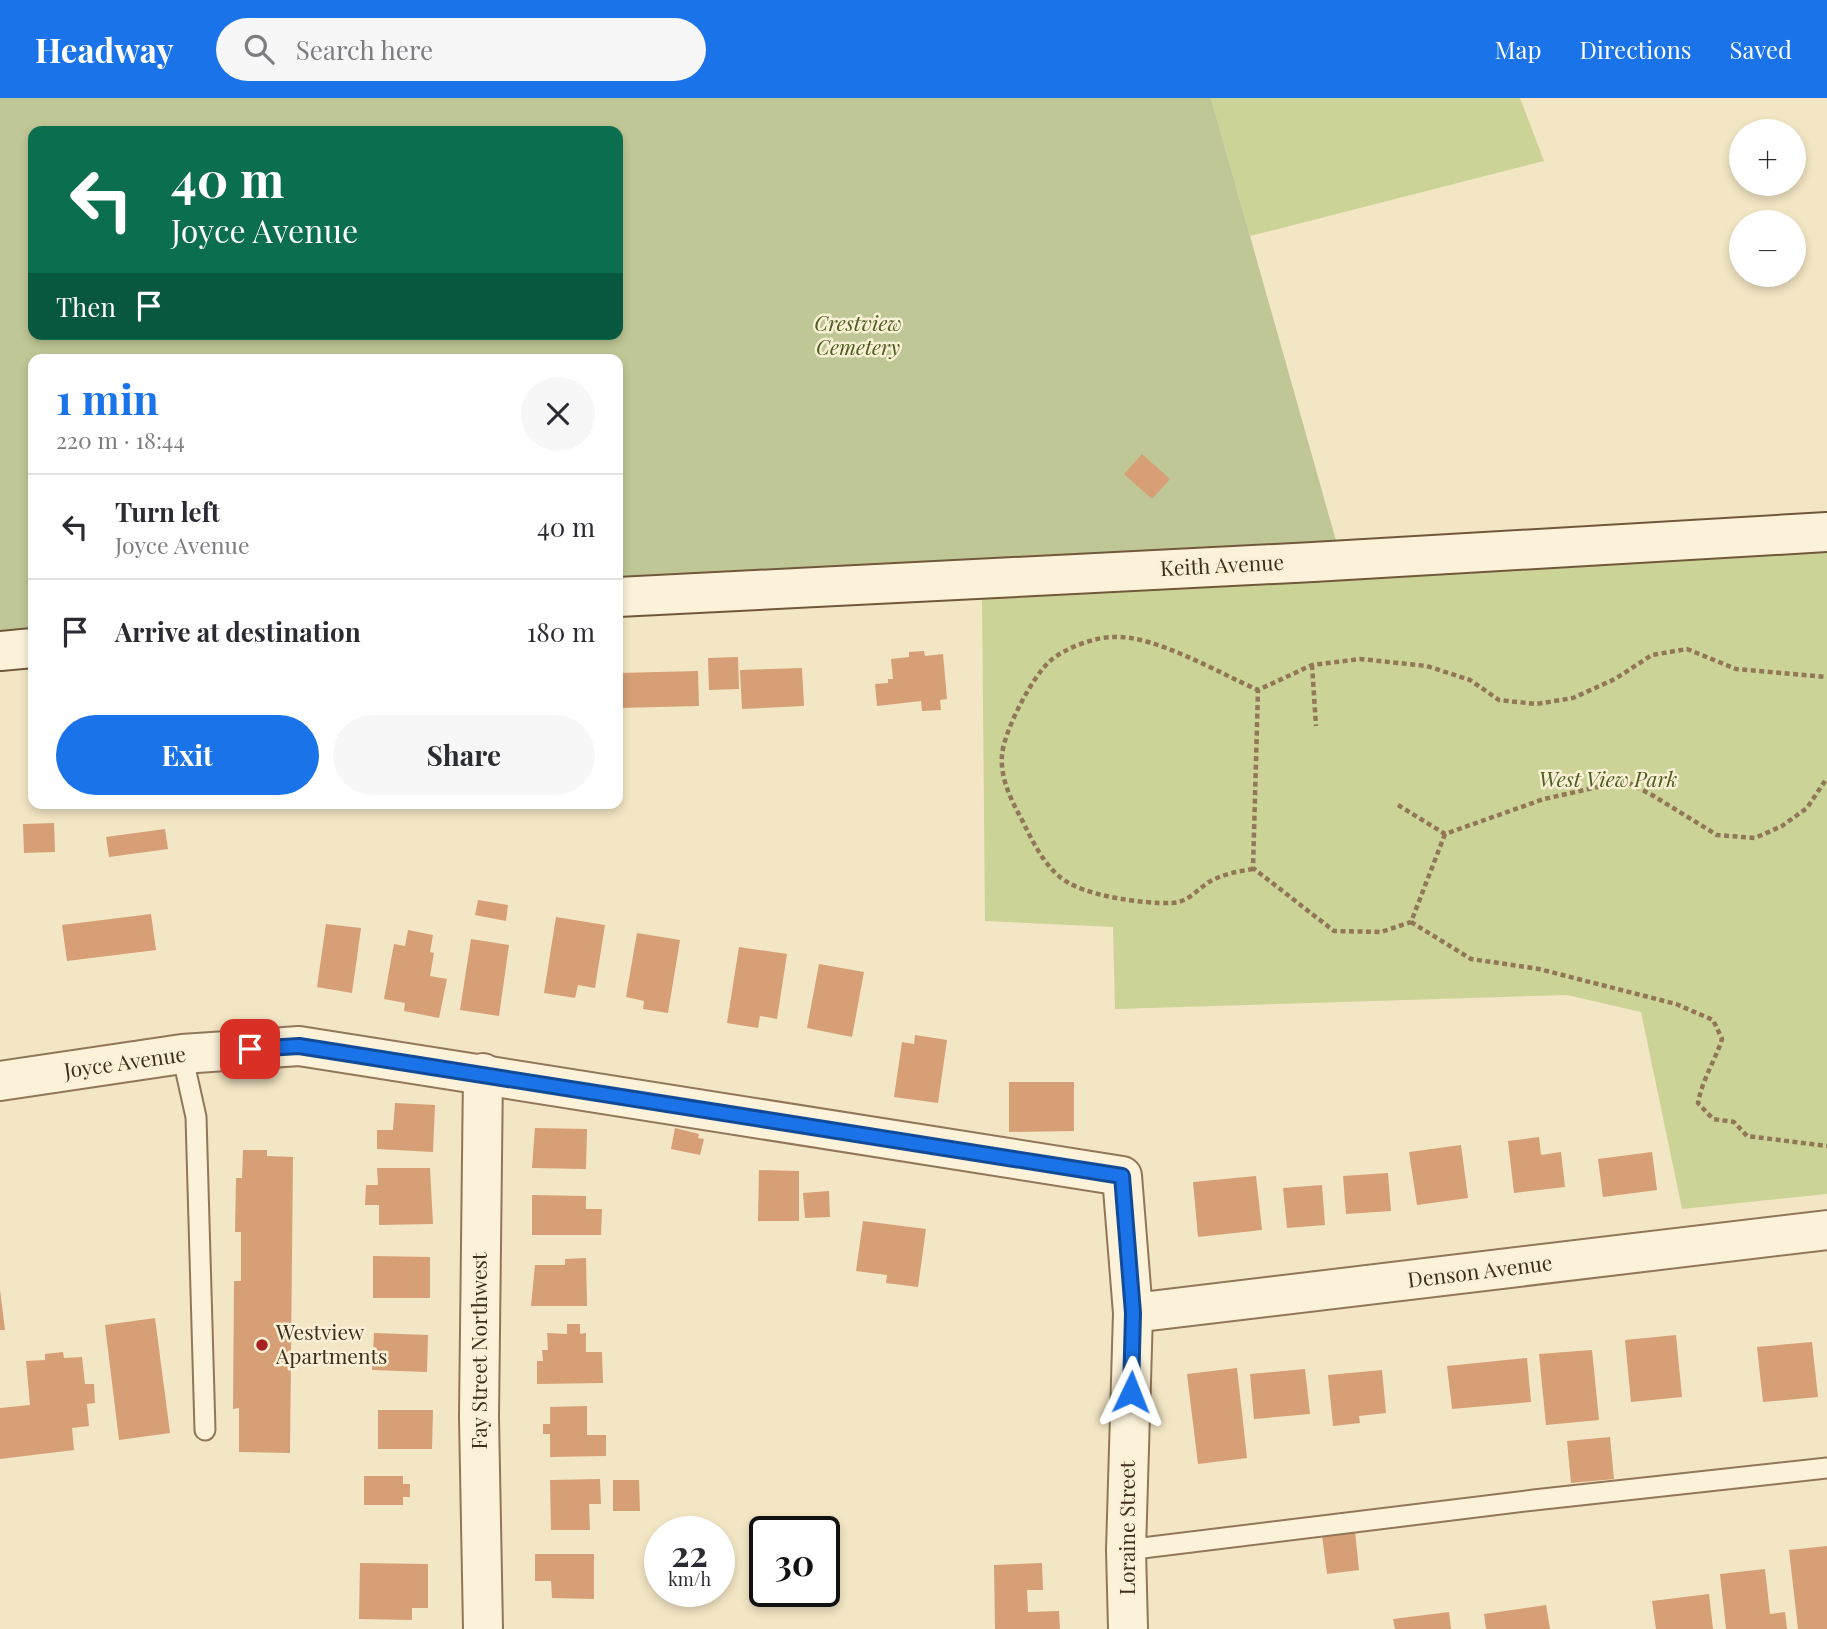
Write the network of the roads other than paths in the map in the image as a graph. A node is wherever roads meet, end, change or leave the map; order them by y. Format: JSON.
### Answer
{"nodes":[{"id":1,"x":1827,"y":532,"type":"edge"},
{"id":2,"x":623,"y":597,"type":"edge"},
{"id":3,"x":28,"y":648,"type":"edge"},
{"id":4,"x":0,"y":651,"type":"edge"},
{"id":5,"x":182,"y":1054,"type":"junction"},
{"id":6,"x":483,"y":1073,"type":"junction"},
{"id":7,"x":0,"y":1081,"type":"edge"},
{"id":8,"x":1122,"y":1176,"type":"joint"},
{"id":9,"x":1827,"y":1230,"type":"edge"},
{"id":10,"x":1133,"y":1313,"type":"junction"},
{"id":11,"x":205,"y":1430,"type":"dead end"},
{"id":12,"x":1827,"y":1468,"type":"edge"},
{"id":13,"x":1126,"y":1550,"type":"junction"},
{"id":14,"x":483,"y":1629,"type":"edge"},
{"id":15,"x":1128,"y":1629,"type":"edge"}],
"edges":[{"from":1,"to":2,"type":"street","name":"Keith Avenue"},
{"from":3,"to":4,"type":"street"},
{"from":5,"to":6,"type":"street","name":"Joyce Avenue"},
{"from":5,"to":7,"type":"street","name":"Joyce Avenue"},
{"from":5,"to":11,"type":"lane"},
{"from":6,"to":8,"type":"street","name":"Joyce Avenue"},
{"from":6,"to":14,"type":"street","name":"Fay Street Northwest"},
{"from":8,"to":10,"type":"street","name":"Loraine Street"},
{"from":9,"to":10,"type":"street","name":"Denson Avenue"},
{"from":10,"to":13,"type":"street","name":"Loraine Street"},
{"from":12,"to":13,"type":"lane"},
{"from":13,"to":15,"type":"street","name":"Loraine Street"}]}
